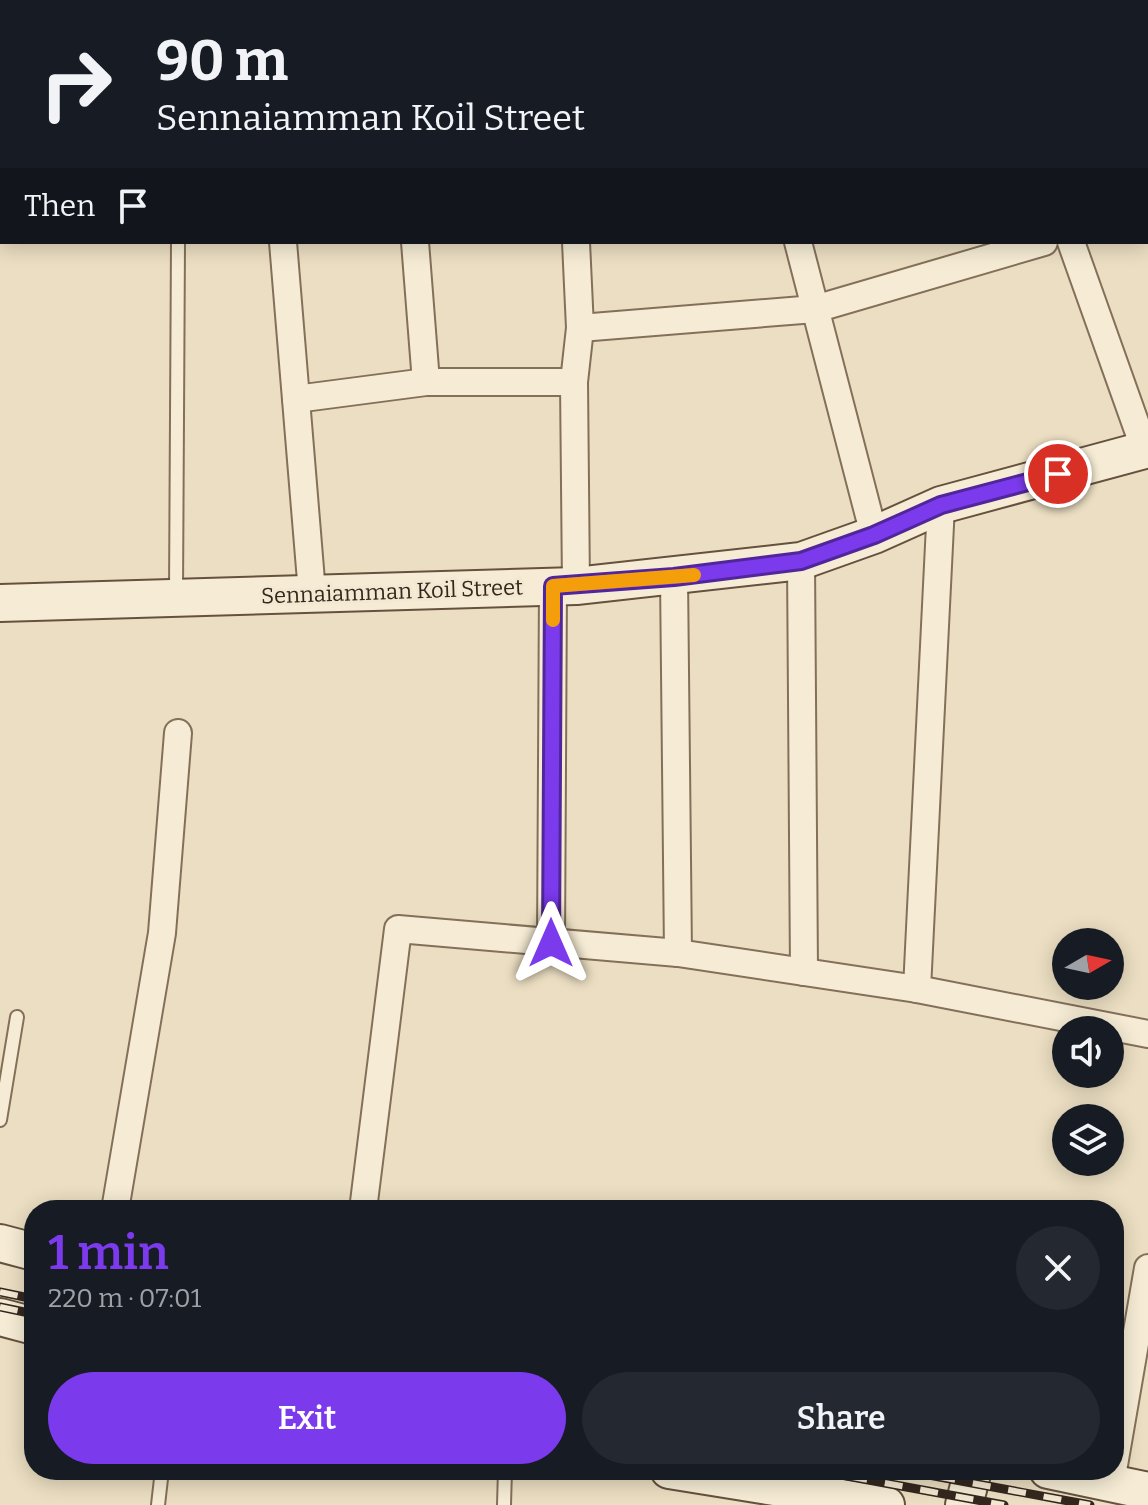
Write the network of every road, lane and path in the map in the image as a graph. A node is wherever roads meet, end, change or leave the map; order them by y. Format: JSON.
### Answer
{"nodes":[{"id":1,"x":178,"y":244,"type":"edge"},
{"id":2,"x":283,"y":244,"type":"edge"},
{"id":3,"x":415,"y":244,"type":"edge"},
{"id":4,"x":576,"y":244,"type":"edge"},
{"id":5,"x":799,"y":244,"type":"edge"},
{"id":6,"x":1037,"y":244,"type":"edge"},
{"id":7,"x":1072,"y":244,"type":"edge"},
{"id":8,"x":815,"y":309,"type":"junction"},
{"id":9,"x":580,"y":328,"type":"junction"},
{"id":10,"x":426,"y":382,"type":"junction"},
{"id":11,"x":574,"y":382,"type":"junction"},
{"id":12,"x":296,"y":399,"type":"junction"},
{"id":13,"x":1146,"y":450,"type":"edge"},
{"id":14,"x":941,"y":505,"type":"junction"},
{"id":15,"x":874,"y":535,"type":"junction"},
{"id":16,"x":801,"y":561,"type":"junction"},
{"id":17,"x":674,"y":577,"type":"junction"},
{"id":18,"x":564,"y":586,"type":"junction"},
{"id":19,"x":312,"y":593,"type":"junction"},
{"id":20,"x":176,"y":596,"type":"junction"},
{"id":21,"x":0,"y":603,"type":"edge"},
{"id":22,"x":178,"y":733,"type":"dead end"},
{"id":23,"x":551,"y":943,"type":"junction"},
{"id":24,"x":678,"y":953,"type":"junction"},
{"id":25,"x":804,"y":972,"type":"junction"},
{"id":26,"x":917,"y":989,"type":"junction"},
{"id":27,"x":17,"y":1017,"type":"dead end"},
{"id":28,"x":1148,"y":1034,"type":"edge"},
{"id":29,"x":0,"y":1120,"type":"edge"},
{"id":30,"x":117,"y":1200,"type":"edge"},
{"id":31,"x":364,"y":1200,"type":"edge"},
{"id":32,"x":0,"y":1243,"type":"edge"},
{"id":33,"x":24,"y":1249,"type":"edge"},
{"id":34,"x":1148,"y":1268,"type":"edge"},
{"id":35,"x":0,"y":1317,"type":"edge"},
{"id":36,"x":24,"y":1323,"type":"edge"},
{"id":37,"x":1124,"y":1409,"type":"edge"},
{"id":38,"x":1124,"y":1479,"type":"edge"},
{"id":39,"x":161,"y":1480,"type":"edge"},
{"id":40,"x":505,"y":1480,"type":"edge"},
{"id":41,"x":731,"y":1480,"type":"edge"},
{"id":42,"x":970,"y":1480,"type":"edge"},
{"id":43,"x":1148,"y":1491,"type":"edge"},
{"id":44,"x":158,"y":1505,"type":"edge"},
{"id":45,"x":504,"y":1505,"type":"edge"},
{"id":46,"x":886,"y":1505,"type":"edge"},
{"id":47,"x":964,"y":1505,"type":"edge"}],
"edges":[{"from":1,"to":20,"type":"lane"},
{"from":2,"to":12,"type":"street"},
{"from":3,"to":10,"type":"street"},
{"from":4,"to":9,"type":"street"},
{"from":5,"to":8,"type":"street"},
{"from":6,"to":8,"type":"street"},
{"from":7,"to":13,"type":"street"},
{"from":8,"to":9,"type":"street"},
{"from":8,"to":15,"type":"street"},
{"from":9,"to":11,"type":"street"},
{"from":10,"to":11,"type":"street"},
{"from":10,"to":12,"type":"street"},
{"from":11,"to":18,"type":"street"},
{"from":12,"to":19,"type":"street"},
{"from":13,"to":14,"type":"street","name":"Sennaiamman Koil Street"},
{"from":14,"to":15,"type":"street","name":"Sennaiamman Koil Street"},
{"from":14,"to":26,"type":"street"},
{"from":15,"to":16,"type":"street","name":"Sennaiamman Koil Street"},
{"from":16,"to":17,"type":"street","name":"Sennaiamman Koil Street"},
{"from":16,"to":25,"type":"street"},
{"from":17,"to":18,"type":"street","name":"Sennaiamman Koil Street"},
{"from":17,"to":24,"type":"street"},
{"from":18,"to":19,"type":"street","name":"Sennaiamman Koil Street"},
{"from":18,"to":23,"type":"street"},
{"from":19,"to":20,"type":"street","name":"Sennaiamman Koil Street"},
{"from":20,"to":21,"type":"street","name":"Sennaiamman Koil Street"},
{"from":22,"to":30,"type":"street"},
{"from":23,"to":24,"type":"street"},
{"from":23,"to":31,"type":"street"},
{"from":24,"to":25,"type":"street"},
{"from":25,"to":26,"type":"street"},
{"from":26,"to":28,"type":"street"},
{"from":27,"to":29,"type":"lane"},
{"from":32,"to":33,"type":"street"},
{"from":34,"to":37,"type":"street"},
{"from":35,"to":36,"type":"street"},
{"from":38,"to":43,"type":"street"},
{"from":39,"to":44,"type":"lane"},
{"from":40,"to":45,"type":"lane"},
{"from":41,"to":46,"type":"street"},
{"from":42,"to":47,"type":"street"}]}
